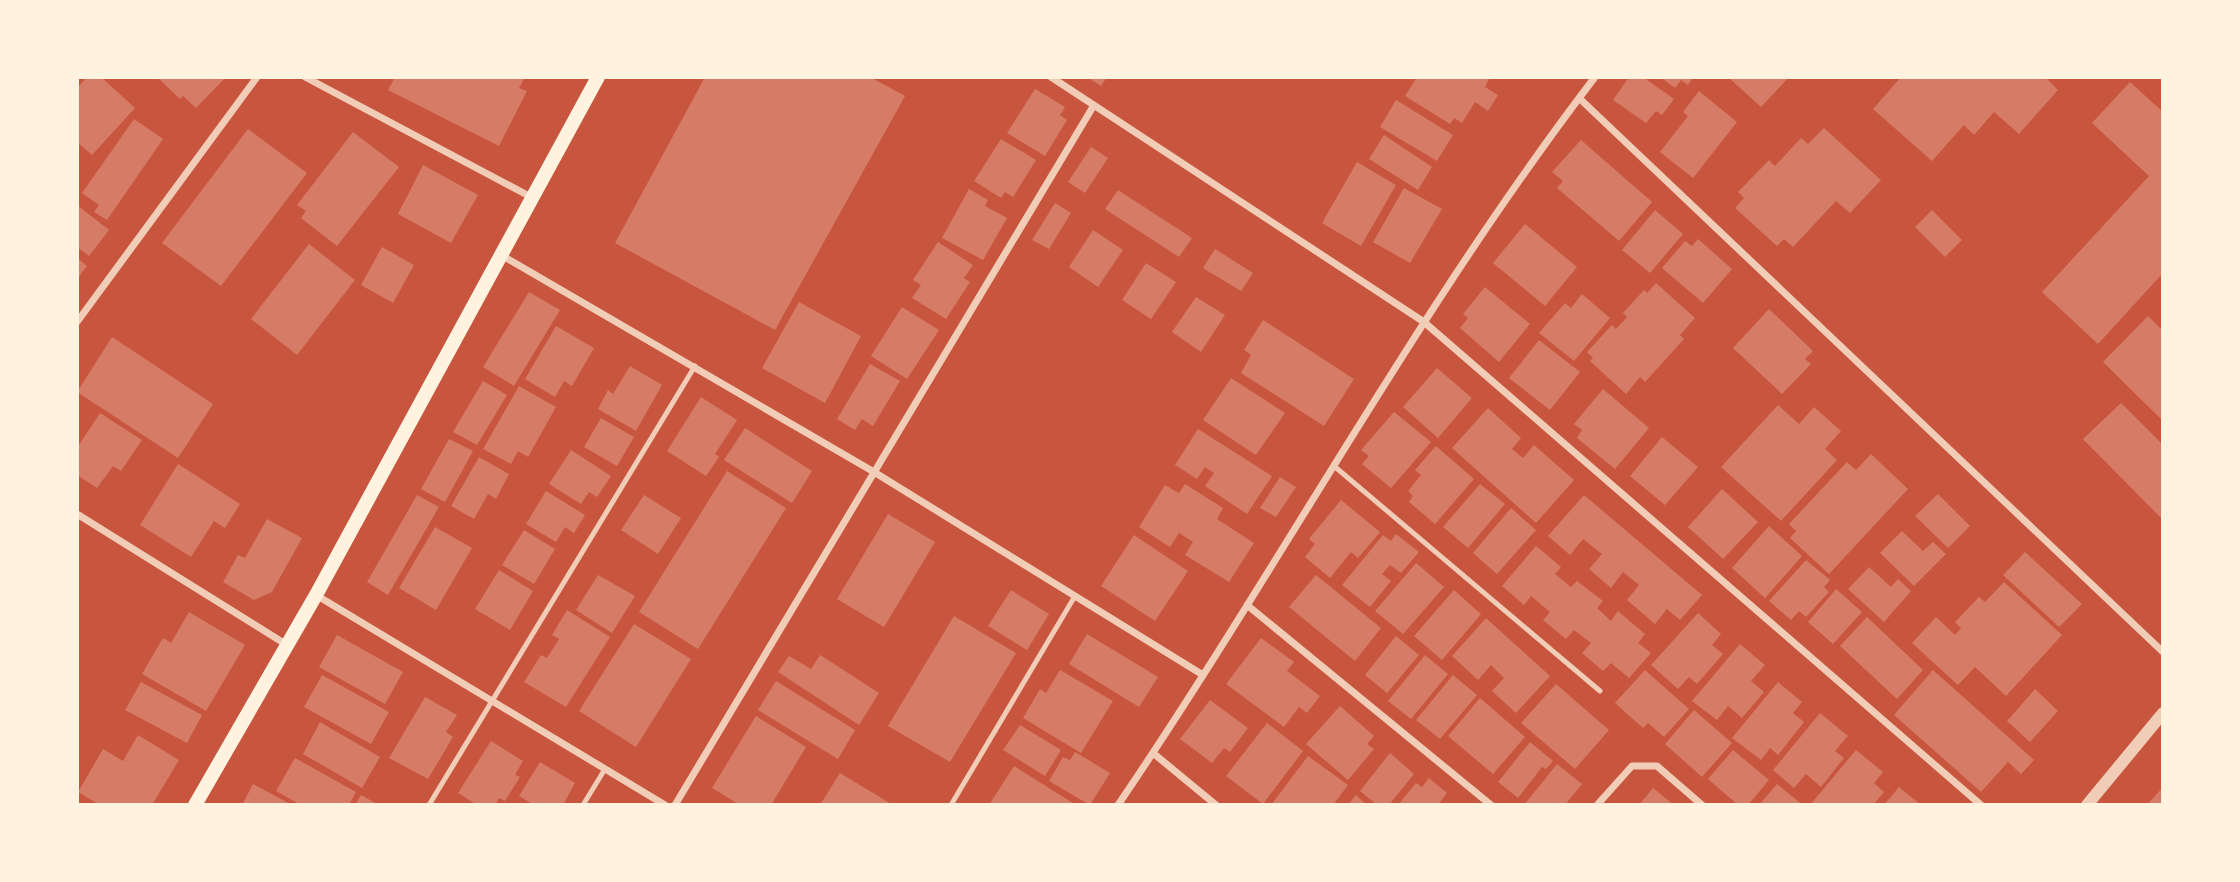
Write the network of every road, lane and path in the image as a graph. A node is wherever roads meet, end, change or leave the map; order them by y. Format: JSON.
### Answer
{"nodes":[{"id":1,"x":257,"y":77,"type":"edge"},
{"id":2,"x":305,"y":77,"type":"edge"},
{"id":3,"x":598,"y":77,"type":"edge"},
{"id":4,"x":1051,"y":77,"type":"edge"},
{"id":5,"x":1595,"y":77,"type":"edge"},
{"id":6,"x":1579,"y":98,"type":"junction"},
{"id":7,"x":1094,"y":105,"type":"junction"},
{"id":8,"x":531,"y":198,"type":"junction"},
{"id":9,"x":500,"y":255,"type":"junction"},
{"id":10,"x":77,"y":322,"type":"edge"},
{"id":11,"x":1424,"y":322,"type":"junction"},
{"id":12,"x":695,"y":366,"type":"junction"},
{"id":13,"x":1334,"y":466,"type":"junction"},
{"id":14,"x":874,"y":472,"type":"junction"},
{"id":15,"x":77,"y":514,"type":"edge"},
{"id":16,"x":316,"y":595,"type":"junction"},
{"id":17,"x":1075,"y":596,"type":"junction"},
{"id":18,"x":1247,"y":605,"type":"junction"},
{"id":19,"x":286,"y":645,"type":"junction"},
{"id":20,"x":2163,"y":652,"type":"edge"},
{"id":21,"x":1203,"y":675,"type":"junction"},
{"id":22,"x":1600,"y":691,"type":"dead end"},
{"id":23,"x":492,"y":700,"type":"junction"},
{"id":24,"x":2163,"y":713,"type":"edge"},
{"id":25,"x":1153,"y":752,"type":"junction"},
{"id":26,"x":605,"y":769,"type":"junction"},
{"id":27,"x":195,"y":805,"type":"edge"},
{"id":28,"x":429,"y":805,"type":"edge"},
{"id":29,"x":583,"y":805,"type":"edge"},
{"id":30,"x":665,"y":805,"type":"edge"},
{"id":31,"x":675,"y":805,"type":"edge"},
{"id":32,"x":951,"y":805,"type":"edge"},
{"id":33,"x":1118,"y":805,"type":"edge"},
{"id":34,"x":1216,"y":805,"type":"edge"},
{"id":35,"x":1491,"y":805,"type":"edge"},
{"id":36,"x":1597,"y":805,"type":"edge"},
{"id":37,"x":1702,"y":805,"type":"edge"},
{"id":38,"x":1981,"y":805,"type":"edge"},
{"id":39,"x":2087,"y":805,"type":"edge"}],
"edges":[{"from":1,"to":10,"type":"street"},
{"from":2,"to":8,"type":"street"},
{"from":3,"to":8,"type":"main road"},
{"from":4,"to":7,"type":"street"},
{"from":5,"to":6,"type":"street"},
{"from":6,"to":11,"type":"street"},
{"from":6,"to":20,"type":"street"},
{"from":7,"to":11,"type":"street"},
{"from":7,"to":14,"type":"street"},
{"from":8,"to":9,"type":"main road"},
{"from":9,"to":12,"type":"street"},
{"from":9,"to":16,"type":"main road"},
{"from":11,"to":13,"type":"street"},
{"from":11,"to":38,"type":"street"},
{"from":12,"to":14,"type":"street"},
{"from":12,"to":23,"type":"lane"},
{"from":13,"to":18,"type":"street"},
{"from":13,"to":22,"type":"lane"},
{"from":14,"to":17,"type":"street"},
{"from":14,"to":31,"type":"street"},
{"from":15,"to":19,"type":"street"},
{"from":16,"to":19,"type":"main road"},
{"from":16,"to":23,"type":"street"},
{"from":17,"to":21,"type":"street"},
{"from":17,"to":32,"type":"lane"},
{"from":18,"to":21,"type":"street"},
{"from":18,"to":35,"type":"street"},
{"from":19,"to":27,"type":"main road"},
{"from":21,"to":25,"type":"street"},
{"from":23,"to":26,"type":"street"},
{"from":23,"to":28,"type":"lane"},
{"from":24,"to":39,"type":"street"},
{"from":25,"to":33,"type":"street"},
{"from":25,"to":34,"type":"street"},
{"from":26,"to":29,"type":"lane"},
{"from":26,"to":30,"type":"street"},
{"from":36,"to":37,"type":"street"}]}
